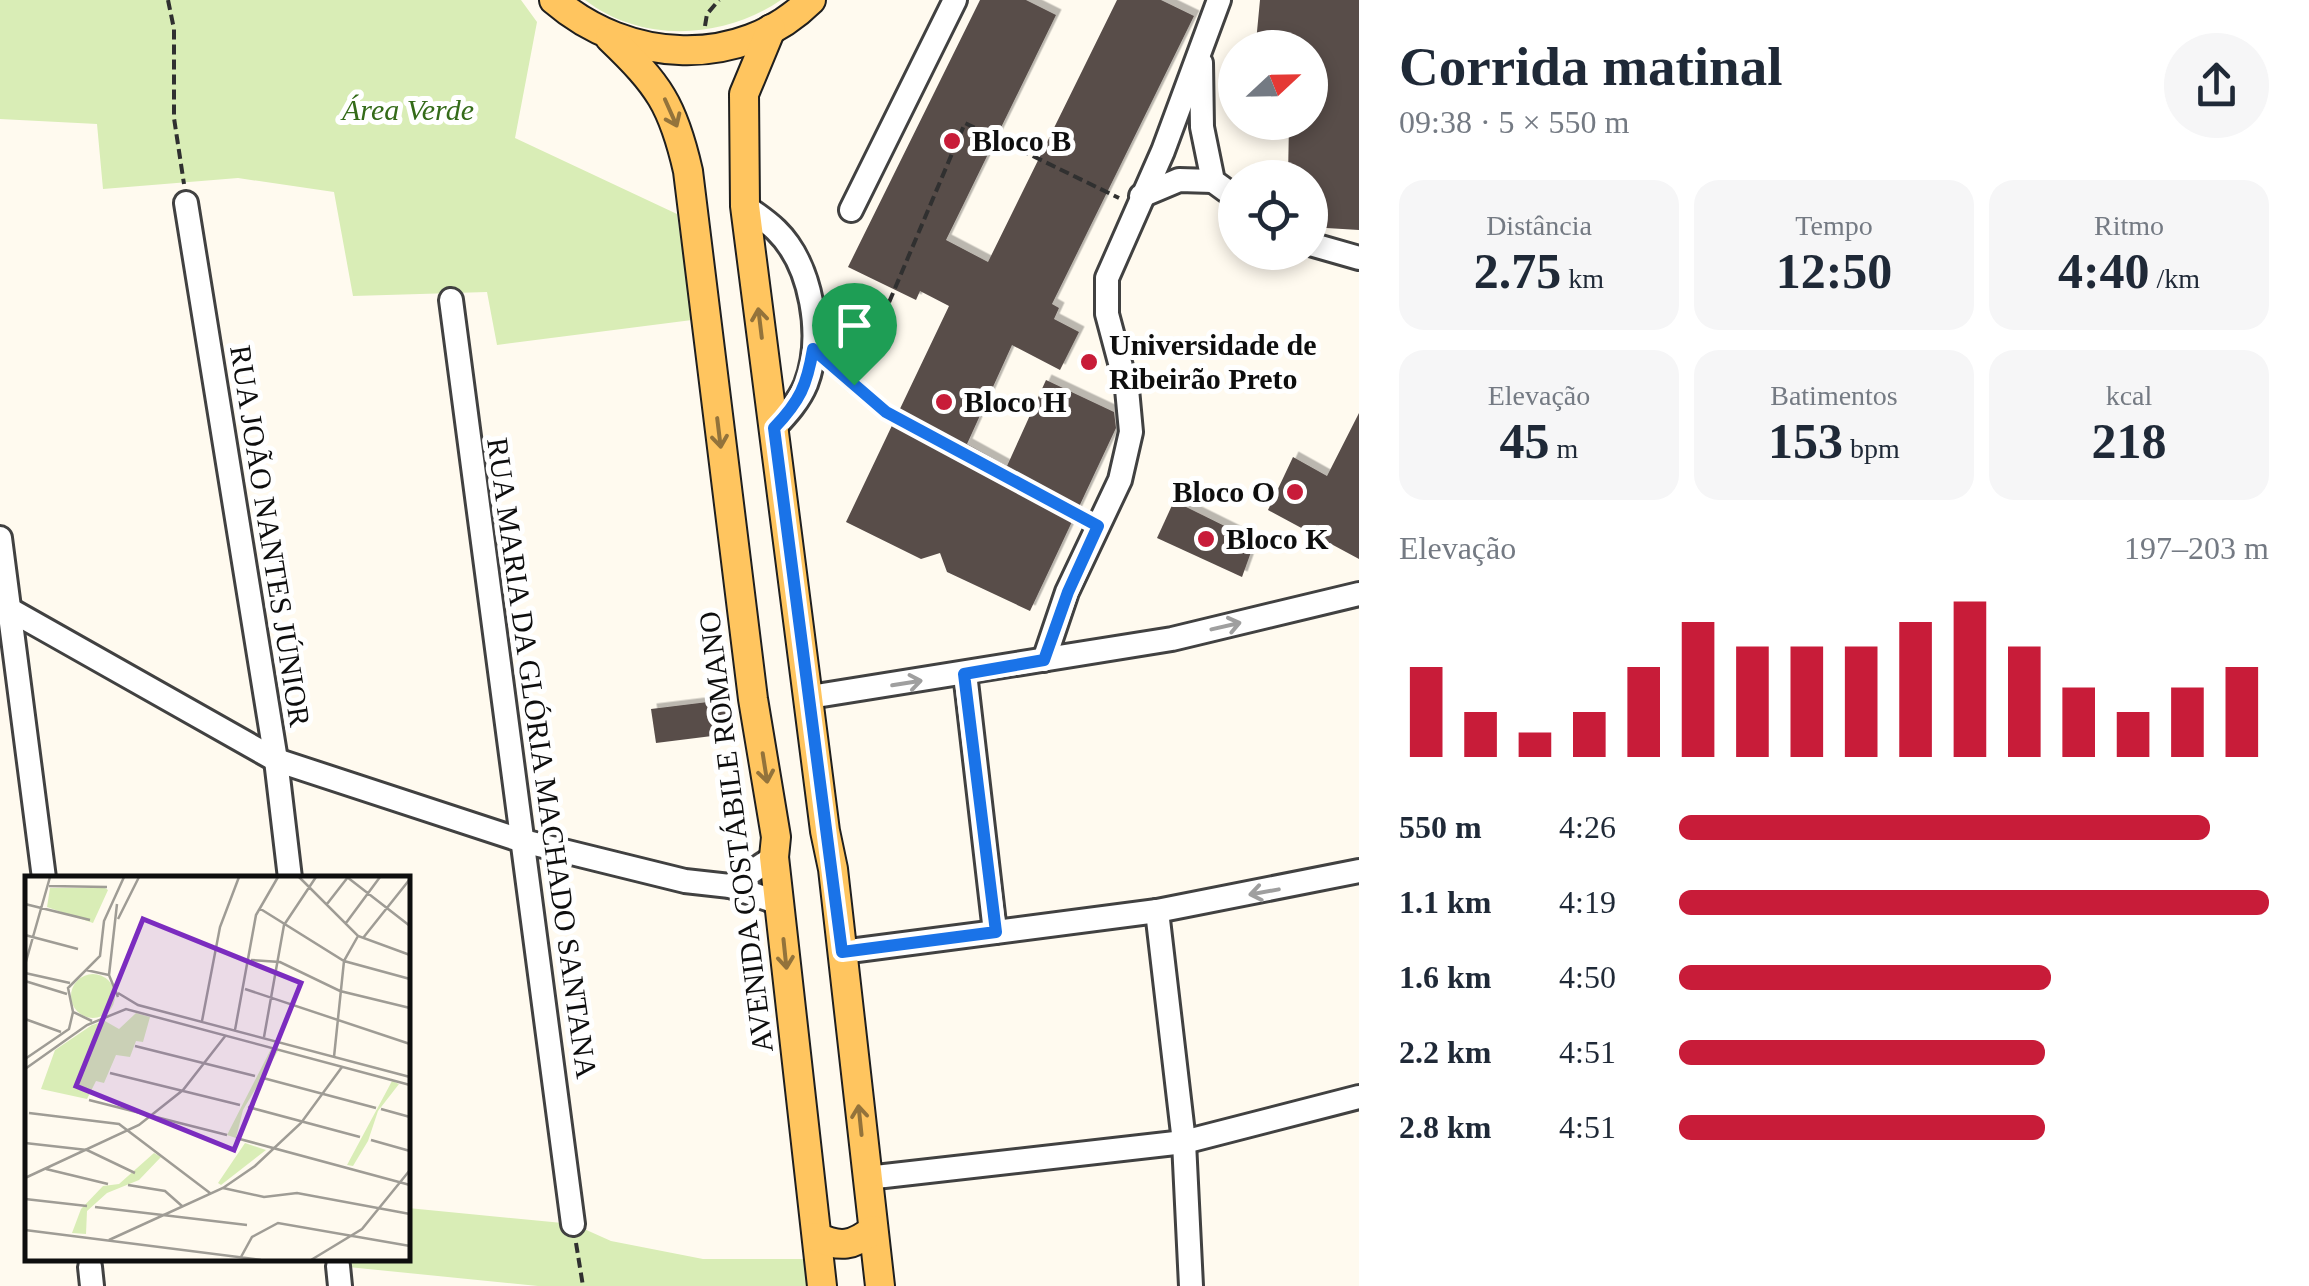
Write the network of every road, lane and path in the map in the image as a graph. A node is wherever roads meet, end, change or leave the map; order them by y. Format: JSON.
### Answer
{"nodes":[{"id":1,"x":168,"y":0,"type":"edge"},
{"id":2,"x":554,"y":0,"type":"edge"},
{"id":3,"x":719,"y":0,"type":"edge"},
{"id":4,"x":812,"y":0,"type":"edge"},
{"id":5,"x":955,"y":0,"type":"edge"},
{"id":6,"x":1219,"y":0,"type":"edge"},
{"id":7,"x":771,"y":29,"type":"junction"},
{"id":8,"x":704,"y":34,"type":"dead end"},
{"id":9,"x":610,"y":38,"type":"junction"},
{"id":10,"x":1201,"y":48,"type":"junction"},
{"id":11,"x":1213,"y":181,"type":"junction"},
{"id":12,"x":1218,"y":184,"type":"edge"},
{"id":13,"x":1139,"y":201,"type":"junction"},
{"id":14,"x":186,"y":203,"type":"joint"},
{"id":15,"x":745,"y":206,"type":"junction"},
{"id":16,"x":851,"y":210,"type":"dead end"},
{"id":17,"x":1328,"y":249,"type":"edge"},
{"id":18,"x":1359,"y":258,"type":"edge"},
{"id":19,"x":450,"y":300,"type":"dead end"},
{"id":20,"x":813,"y":349,"type":"junction"},
{"id":21,"x":854,"y":385,"type":"junction"},
{"id":22,"x":774,"y":428,"type":"junction"},
{"id":23,"x":1098,"y":526,"type":"junction"},
{"id":24,"x":0,"y":538,"type":"edge"},
{"id":25,"x":1359,"y":594,"type":"edge"},
{"id":26,"x":6,"y":607,"type":"edge"},
{"id":27,"x":1044,"y":660,"type":"junction"},
{"id":28,"x":964,"y":674,"type":"junction"},
{"id":29,"x":810,"y":698,"type":"junction"},
{"id":30,"x":276,"y":760,"type":"junction"},
{"id":31,"x":826,"y":830,"type":"junction"},
{"id":32,"x":523,"y":840,"type":"junction"},
{"id":33,"x":775,"y":847,"type":"junction"},
{"id":34,"x":1359,"y":871,"type":"edge"},
{"id":35,"x":44,"y":876,"type":"edge"},
{"id":36,"x":290,"y":876,"type":"edge"},
{"id":37,"x":730,"y":886,"type":"junction"},
{"id":38,"x":779,"y":902,"type":"junction"},
{"id":39,"x":1157,"y":911,"type":"junction"},
{"id":40,"x":996,"y":932,"type":"junction"},
{"id":41,"x":842,"y":952,"type":"junction"},
{"id":42,"x":1359,"y":1097,"type":"edge"},
{"id":43,"x":1184,"y":1142,"type":"junction"},
{"id":44,"x":867,"y":1178,"type":"junction"},
{"id":45,"x":573,"y":1224,"type":"joint"},
{"id":46,"x":873,"y":1230,"type":"junction"},
{"id":47,"x":817,"y":1237,"type":"junction"},
{"id":48,"x":583,"y":1286,"type":"edge"},
{"id":49,"x":822,"y":1286,"type":"edge"},
{"id":50,"x":880,"y":1286,"type":"edge"},
{"id":51,"x":1190,"y":1286,"type":"edge"}],
"edges":[{"from":1,"to":14,"type":"path"},
{"from":2,"to":9,"type":"main road"},
{"from":3,"to":8,"type":"path"},
{"from":4,"to":7,"type":"main road"},
{"from":5,"to":16,"type":"street"},
{"from":6,"to":10,"type":"street"},
{"from":7,"to":9,"type":"main road"},
{"from":7,"to":15,"type":"main road"},
{"from":9,"to":33,"type":"main road","name":"AVENIDA COSTÁBILE ROMANO","one_way":true},
{"from":10,"to":11,"type":"street"},
{"from":10,"to":13,"type":"street"},
{"from":11,"to":12,"type":"street"},
{"from":11,"to":13,"type":"street"},
{"from":13,"to":21,"type":"path"},
{"from":13,"to":23,"type":"street"},
{"from":14,"to":30,"type":"street","name":"RUA JOÃO NANTES JÚNIOR"},
{"from":15,"to":20,"type":"street"},
{"from":22,"to":15,"type":"main road","one_way":true},
{"from":17,"to":18,"type":"street"},
{"from":19,"to":32,"type":"street","name":"RUA MARIA DA GLÓRIA MACHADO SANTANA"},
{"from":20,"to":21,"type":"path"},
{"from":20,"to":22,"type":"street"},
{"from":21,"to":23,"type":"path"},
{"from":22,"to":29,"type":"main road"},
{"from":23,"to":27,"type":"street"},
{"from":24,"to":26,"type":"street"},
{"from":27,"to":25,"type":"street","one_way":true},
{"from":26,"to":30,"type":"street"},
{"from":26,"to":35,"type":"street"},
{"from":27,"to":28,"type":"street"},
{"from":29,"to":28,"type":"street","one_way":true},
{"from":28,"to":40,"type":"street"},
{"from":29,"to":31,"type":"main road"},
{"from":30,"to":32,"type":"street"},
{"from":30,"to":36,"type":"street","name":"RUA JOÃO NANTES JÚNIOR"},
{"from":31,"to":33,"type":"main road"},
{"from":31,"to":41,"type":"main road"},
{"from":32,"to":37,"type":"street"},
{"from":32,"to":45,"type":"street","name":"RUA MARIA DA GLÓRIA MACHADO SANTANA"},
{"from":33,"to":37,"type":"street"},
{"from":33,"to":38,"type":"main road","name":"AVENIDA COSTÁBILE ROMANO"},
{"from":34,"to":39,"type":"street","one_way":true},
{"from":37,"to":38,"type":"street"},
{"from":38,"to":47,"type":"main road","name":"AVENIDA COSTÁBILE ROMANO","one_way":true},
{"from":39,"to":40,"type":"street"},
{"from":39,"to":43,"type":"street"},
{"from":40,"to":41,"type":"street"},
{"from":44,"to":41,"type":"main road","one_way":true},
{"from":42,"to":43,"type":"street"},
{"from":43,"to":44,"type":"street"},
{"from":43,"to":51,"type":"street"},
{"from":44,"to":46,"type":"main road"},
{"from":45,"to":48,"type":"path"},
{"from":46,"to":47,"type":"main road"},
{"from":46,"to":50,"type":"main road"},
{"from":47,"to":49,"type":"main road","name":"AVENIDA COSTÁBILE ROMANO"}]}
